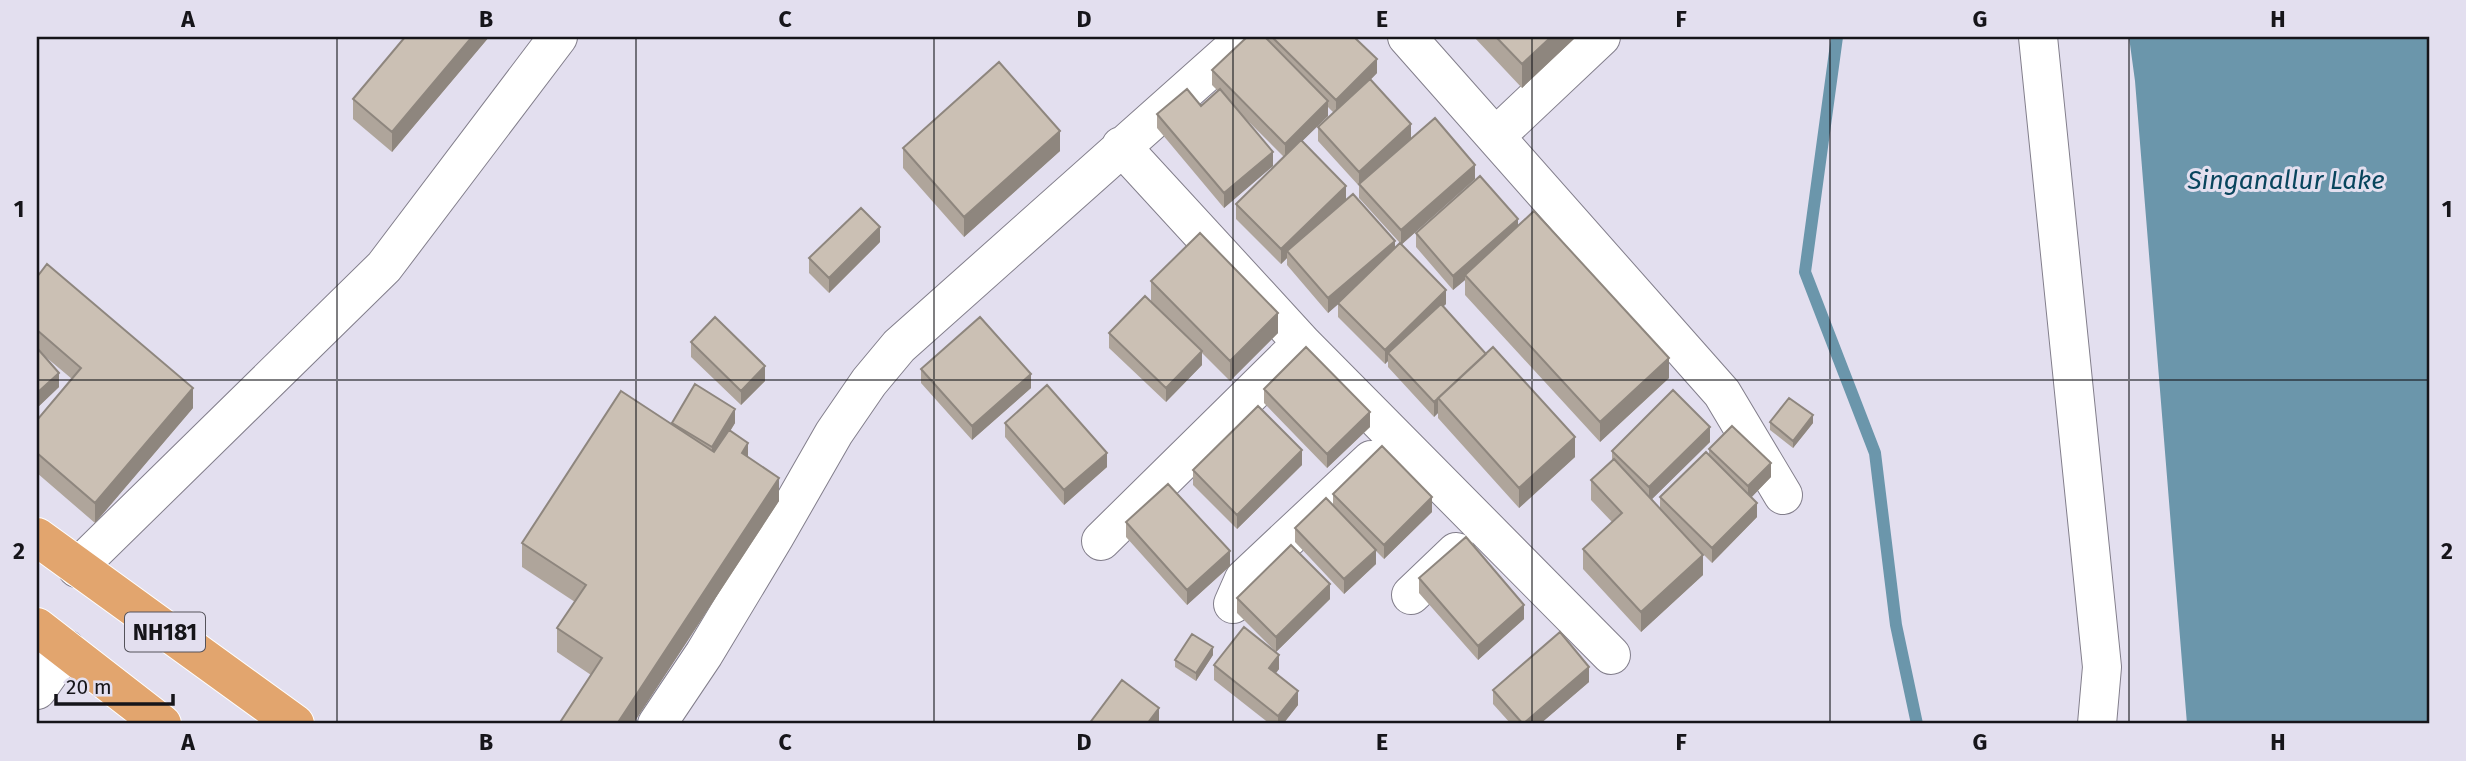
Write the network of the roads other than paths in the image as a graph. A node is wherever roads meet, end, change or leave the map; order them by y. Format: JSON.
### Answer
{"nodes":[{"id":1,"x":558,"y":37,"type":"edge"},
{"id":2,"x":1246,"y":37,"type":"edge"},
{"id":3,"x":1407,"y":37,"type":"edge"},
{"id":4,"x":1601,"y":37,"type":"edge"},
{"id":5,"x":2038,"y":37,"type":"edge"},
{"id":6,"x":1496,"y":136,"type":"junction"},
{"id":7,"x":1121,"y":146,"type":"junction"},
{"id":8,"x":1302,"y":343,"type":"junction"},
{"id":9,"x":1395,"y":437,"type":"junction"},
{"id":10,"x":1783,"y":495,"type":"dead end"},
{"id":11,"x":1483,"y":526,"type":"junction"},
{"id":12,"x":37,"y":537,"type":"edge"},
{"id":13,"x":1101,"y":541,"type":"dead end"},
{"id":14,"x":77,"y":568,"type":"junction"},
{"id":15,"x":1411,"y":595,"type":"dead end"},
{"id":16,"x":1233,"y":604,"type":"dead end"},
{"id":17,"x":51,"y":638,"type":"edge"},
{"id":18,"x":1611,"y":656,"type":"dead end"},
{"id":19,"x":37,"y":690,"type":"edge"},
{"id":20,"x":162,"y":724,"type":"edge"},
{"id":21,"x":295,"y":724,"type":"edge"},
{"id":22,"x":657,"y":724,"type":"edge"},
{"id":23,"x":2098,"y":724,"type":"edge"}],
"edges":[{"from":1,"to":14,"type":"street"},
{"from":2,"to":7,"type":"street"},
{"from":3,"to":6,"type":"street"},
{"from":4,"to":6,"type":"street"},
{"from":5,"to":23,"type":"street"},
{"from":6,"to":10,"type":"street"},
{"from":7,"to":8,"type":"street"},
{"from":7,"to":22,"type":"street"},
{"from":8,"to":9,"type":"street"},
{"from":8,"to":13,"type":"street"},
{"from":9,"to":11,"type":"street"},
{"from":9,"to":16,"type":"street"},
{"from":11,"to":15,"type":"street"},
{"from":11,"to":18,"type":"street"},
{"from":12,"to":14,"type":"highway","number":"NH181"},
{"from":14,"to":21,"type":"highway","number":"NH181"},
{"from":17,"to":19,"type":"street"},
{"from":17,"to":20,"type":"highway","number":"NH181"}]}
